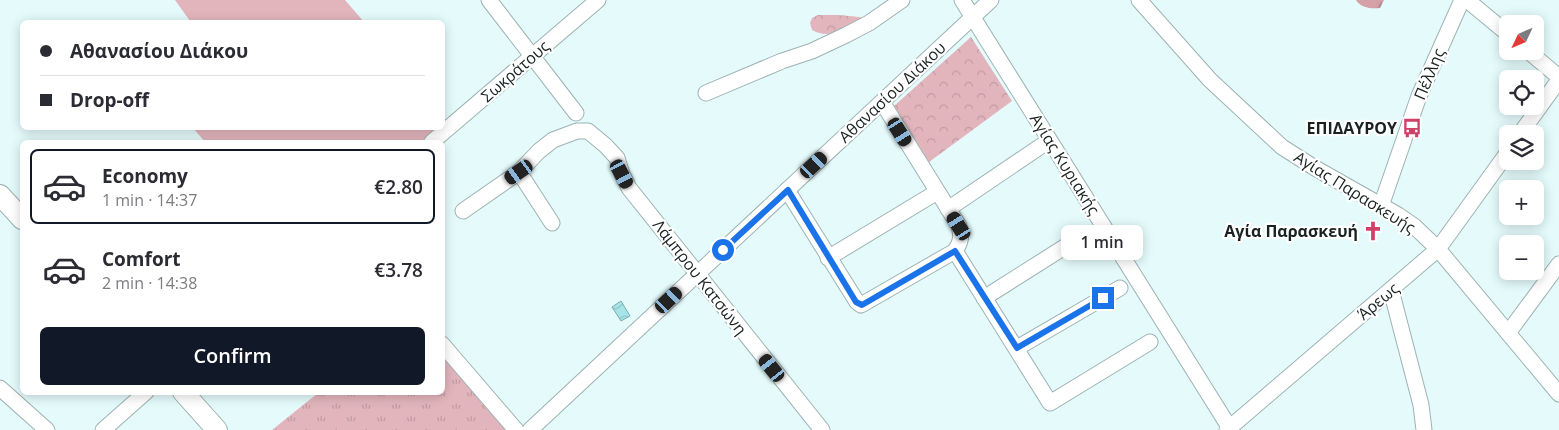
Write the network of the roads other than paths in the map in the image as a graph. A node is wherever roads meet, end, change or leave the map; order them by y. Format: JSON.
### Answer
{"nodes":[{"id":1,"x":489,"y":0,"type":"edge"},
{"id":2,"x":598,"y":0,"type":"edge"},
{"id":3,"x":902,"y":0,"type":"edge"},
{"id":4,"x":962,"y":0,"type":"edge"},
{"id":5,"x":991,"y":0,"type":"edge"},
{"id":6,"x":1139,"y":0,"type":"edge"},
{"id":7,"x":1462,"y":0,"type":"edge"},
{"id":8,"x":1467,"y":0,"type":"edge"},
{"id":9,"x":972,"y":18,"type":"junction"},
{"id":10,"x":1499,"y":27,"type":"edge"},
{"id":11,"x":532,"y":56,"type":"junction"},
{"id":12,"x":1538,"y":60,"type":"edge"},
{"id":13,"x":1559,"y":78,"type":"edge"},
{"id":14,"x":706,"y":93,"type":"dead end"},
{"id":15,"x":882,"y":102,"type":"junction"},
{"id":16,"x":576,"y":113,"type":"dead end"},
{"id":17,"x":1526,"y":125,"type":"edge"},
{"id":18,"x":434,"y":140,"type":"edge"},
{"id":19,"x":1041,"y":146,"type":"dead end"},
{"id":20,"x":1499,"y":164,"type":"edge"},
{"id":21,"x":519,"y":172,"type":"junction"},
{"id":22,"x":788,"y":190,"type":"junction"},
{"id":23,"x":937,"y":192,"type":"junction"},
{"id":24,"x":0,"y":195,"type":"edge"},
{"id":25,"x":1381,"y":206,"type":"junction"},
{"id":26,"x":948,"y":209,"type":"junction"},
{"id":27,"x":463,"y":211,"type":"dead end"},
{"id":28,"x":20,"y":217,"type":"edge"},
{"id":29,"x":552,"y":223,"type":"dead end"},
{"id":30,"x":1086,"y":234,"type":"dead end"},
{"id":31,"x":1438,"y":249,"type":"junction"},
{"id":32,"x":955,"y":251,"type":"junction"},
{"id":33,"x":828,"y":258,"type":"junction"},
{"id":34,"x":1559,"y":264,"type":"edge"},
{"id":35,"x":697,"y":274,"type":"junction"},
{"id":36,"x":1120,"y":288,"type":"dead end"},
{"id":37,"x":1391,"y":290,"type":"junction"},
{"id":38,"x":984,"y":298,"type":"junction"},
{"id":39,"x":1508,"y":333,"type":"junction"},
{"id":40,"x":1150,"y":342,"type":"dead end"},
{"id":41,"x":445,"y":347,"type":"edge"},
{"id":42,"x":1017,"y":348,"type":"junction"},
{"id":43,"x":0,"y":388,"type":"edge"},
{"id":44,"x":1559,"y":394,"type":"edge"},
{"id":45,"x":143,"y":395,"type":"edge"},
{"id":46,"x":186,"y":395,"type":"edge"},
{"id":47,"x":1229,"y":429,"type":"edge"},
{"id":48,"x":47,"y":430,"type":"edge"},
{"id":49,"x":103,"y":430,"type":"edge"},
{"id":50,"x":217,"y":430,"type":"edge"},
{"id":51,"x":516,"y":430,"type":"edge"},
{"id":52,"x":530,"y":430,"type":"edge"},
{"id":53,"x":822,"y":430,"type":"edge"},
{"id":54,"x":1424,"y":430,"type":"edge"}],
"edges":[{"from":1,"to":11,"type":"street"},
{"from":2,"to":11,"type":"street","name":"Σωκράτους"},
{"from":3,"to":14,"type":"street"},
{"from":4,"to":9,"type":"street","name":"Αγίας Κυριακής"},
{"from":5,"to":9,"type":"street","name":"Αθανασίου Διάκου"},
{"from":6,"to":25,"type":"street","name":"Αγίας Παρασκευής"},
{"from":7,"to":25,"type":"street","name":"Πέλλης"},
{"from":8,"to":10,"type":"street"},
{"from":9,"to":15,"type":"street","name":"Αθανασίου Διάκου"},
{"from":9,"to":47,"type":"street","name":"Αγίας Κυριακής"},
{"from":11,"to":16,"type":"street"},
{"from":11,"to":18,"type":"street","name":"Σωκράτους"},
{"from":12,"to":13,"type":"street"},
{"from":13,"to":17,"type":"street"},
{"from":15,"to":22,"type":"street","name":"Αθανασίου Διάκου"},
{"from":15,"to":23,"type":"street"},
{"from":19,"to":26,"type":"street"},
{"from":20,"to":31,"type":"street","name":"Άρεως"},
{"from":21,"to":27,"type":"street"},
{"from":21,"to":29,"type":"street"},
{"from":21,"to":35,"type":"street","name":"Λάμπρου Κατσώνη"},
{"from":22,"to":33,"type":"street"},
{"from":22,"to":35,"type":"street","name":"Αθανασίου Διάκου"},
{"from":23,"to":26,"type":"street"},
{"from":23,"to":33,"type":"street"},
{"from":24,"to":28,"type":"street"},
{"from":25,"to":31,"type":"street","name":"Αγίας Παρασκευής"},
{"from":26,"to":32,"type":"street"},
{"from":30,"to":38,"type":"street"},
{"from":31,"to":37,"type":"street","name":"Άρεως"},
{"from":31,"to":39,"type":"street","name":"Αγίας Παρασκευής"},
{"from":32,"to":33,"type":"street"},
{"from":32,"to":38,"type":"street"},
{"from":34,"to":39,"type":"street"},
{"from":35,"to":52,"type":"street","name":"Αθανασίου Διάκου"},
{"from":35,"to":53,"type":"street","name":"Λάμπρου Κατσώνη"},
{"from":36,"to":42,"type":"street"},
{"from":37,"to":47,"type":"street","name":"Άρεως"},
{"from":37,"to":54,"type":"street"},
{"from":38,"to":42,"type":"street"},
{"from":39,"to":44,"type":"street","name":"Αγίας Παρασκευής"},
{"from":40,"to":42,"type":"street"},
{"from":41,"to":51,"type":"street"},
{"from":43,"to":48,"type":"street"},
{"from":45,"to":49,"type":"street"},
{"from":46,"to":50,"type":"street"}]}
